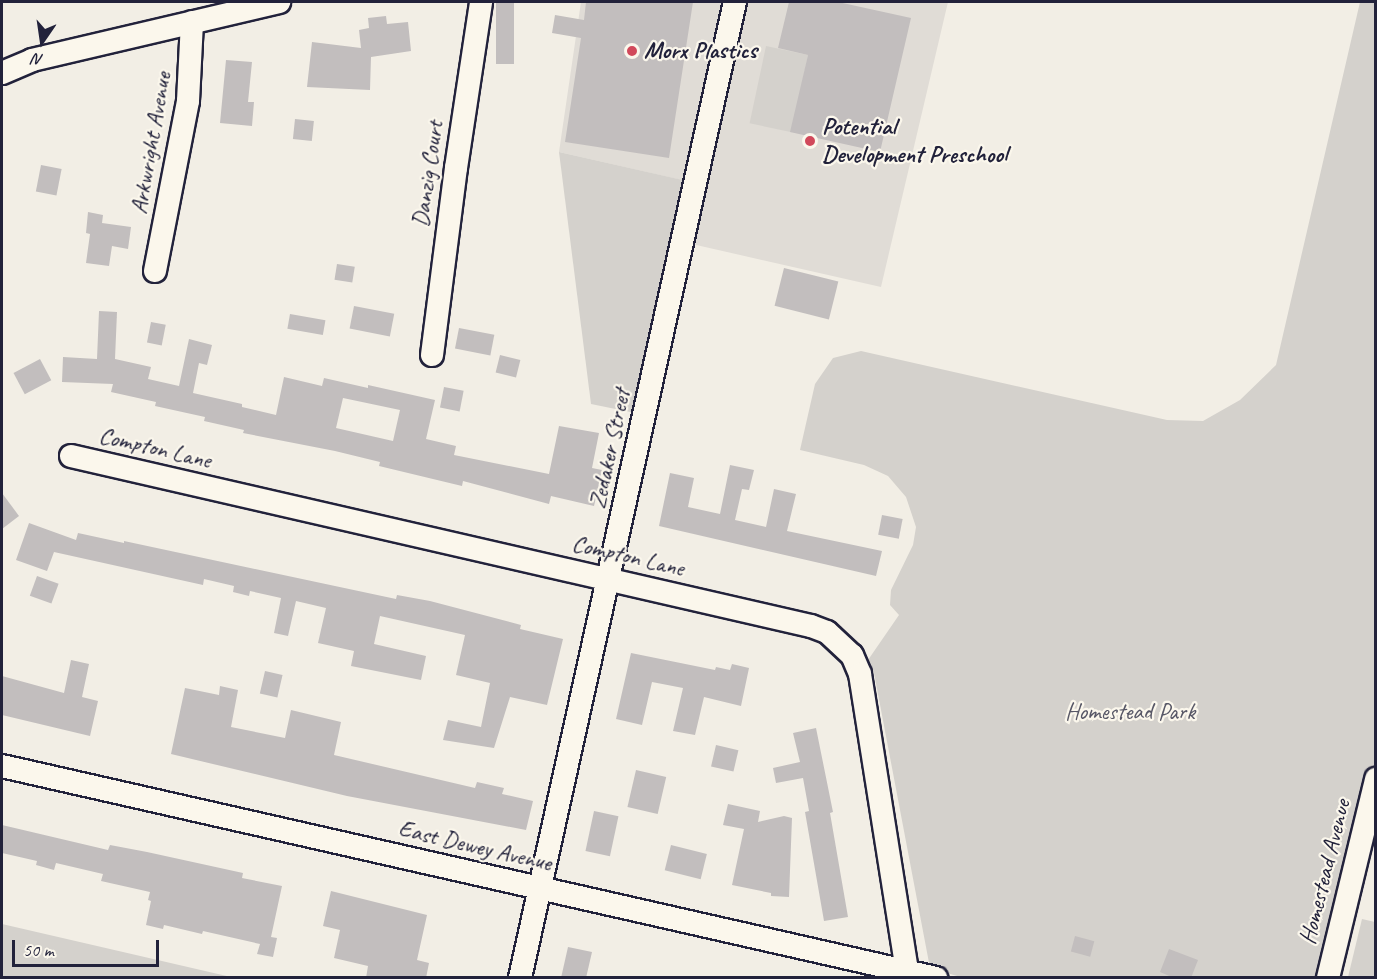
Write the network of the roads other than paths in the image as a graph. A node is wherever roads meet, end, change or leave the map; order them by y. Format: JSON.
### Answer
{"nodes":[{"id":1,"x":279,"y":2,"type":"edge"},
{"id":2,"x":481,"y":2,"type":"edge"},
{"id":3,"x":735,"y":2,"type":"edge"},
{"id":4,"x":192,"y":22,"type":"junction"},
{"id":5,"x":2,"y":72,"type":"edge"},
{"id":6,"x":155,"y":271,"type":"dead end"},
{"id":7,"x":432,"y":355,"type":"dead end"},
{"id":8,"x":71,"y":456,"type":"dead end"},
{"id":9,"x":610,"y":579,"type":"junction"},
{"id":10,"x":2,"y":765,"type":"edge"},
{"id":11,"x":1376,"y":779,"type":"edge"},
{"id":12,"x":541,"y":888,"type":"junction"},
{"id":13,"x":907,"y":971,"type":"junction"},
{"id":14,"x":520,"y":978,"type":"edge"},
{"id":15,"x":936,"y":978,"type":"edge"},
{"id":16,"x":1328,"y":978,"type":"edge"}],
"edges":[{"from":1,"to":4,"type":"street"},
{"from":2,"to":7,"type":"street","name":"Danzig Court"},
{"from":3,"to":9,"type":"street","name":"Zedaker Street"},
{"from":4,"to":5,"type":"street"},
{"from":4,"to":6,"type":"street","name":"Arkwright Avenue"},
{"from":8,"to":9,"type":"street","name":"Compton Lane"},
{"from":9,"to":12,"type":"street","name":"Zedaker Street"},
{"from":9,"to":13,"type":"street","name":"Compton Lane"},
{"from":10,"to":12,"type":"street","name":"East Dewey Avenue"},
{"from":11,"to":16,"type":"street","name":"Homestead Avenue"},
{"from":12,"to":13,"type":"street","name":"East Dewey Avenue"},
{"from":12,"to":14,"type":"street","name":"Zedaker Street"},
{"from":13,"to":15,"type":"street","name":"East Dewey Avenue"}]}
